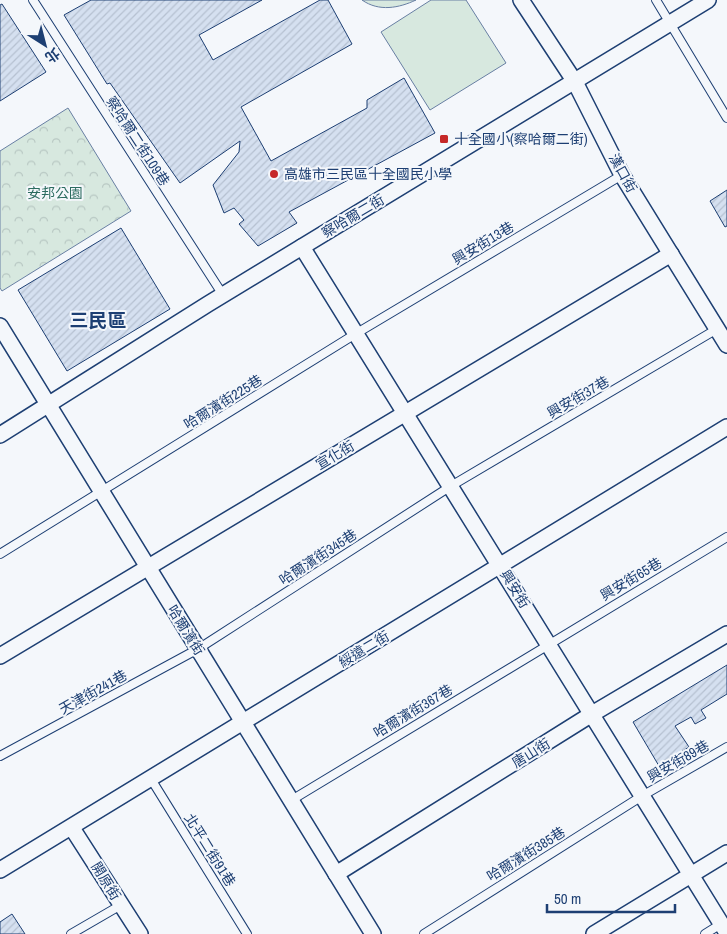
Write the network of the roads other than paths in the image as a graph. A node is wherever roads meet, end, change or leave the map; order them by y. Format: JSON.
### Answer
{"nodes":[{"id":1,"x":33,"y":0,"type":"edge"},
{"id":2,"x":521,"y":0,"type":"edge"},
{"id":3,"x":656,"y":0,"type":"edge"},
{"id":4,"x":708,"y":0,"type":"edge"},
{"id":5,"x":670,"y":23,"type":"junction"},
{"id":6,"x":575,"y":82,"type":"junction"},
{"id":7,"x":727,"y":118,"type":"edge"},
{"id":8,"x":622,"y":175,"type":"junction"},
{"id":9,"x":302,"y":247,"type":"junction"},
{"id":10,"x":671,"y":254,"type":"junction"},
{"id":11,"x":223,"y":295,"type":"junction"},
{"id":12,"x":0,"y":326,"type":"edge"},
{"id":13,"x":717,"y":329,"type":"junction"},
{"id":14,"x":357,"y":333,"type":"junction"},
{"id":15,"x":727,"y":345,"type":"edge"},
{"id":16,"x":49,"y":404,"type":"junction"},
{"id":17,"x":406,"y":412,"type":"junction"},
{"id":18,"x":727,"y":427,"type":"edge"},
{"id":19,"x":0,"y":435,"type":"edge"},
{"id":20,"x":451,"y":486,"type":"junction"},
{"id":21,"x":101,"y":493,"type":"junction"},
{"id":22,"x":727,"y":537,"type":"edge"},
{"id":23,"x":0,"y":554,"type":"edge"},
{"id":24,"x":501,"y":566,"type":"junction"},
{"id":25,"x":148,"y":568,"type":"junction"},
{"id":26,"x":727,"y":634,"type":"edge"},
{"id":27,"x":548,"y":643,"type":"junction"},
{"id":28,"x":198,"y":649,"type":"junction"},
{"id":29,"x":0,"y":656,"type":"edge"},
{"id":30,"x":592,"y":714,"type":"junction"},
{"id":31,"x":243,"y":723,"type":"junction"},
{"id":32,"x":727,"y":747,"type":"edge"},
{"id":33,"x":0,"y":756,"type":"edge"},
{"id":34,"x":151,"y":779,"type":"junction"},
{"id":35,"x":642,"y":796,"type":"junction"},
{"id":36,"x":290,"y":800,"type":"junction"},
{"id":37,"x":72,"y":828,"type":"junction"},
{"id":38,"x":727,"y":853,"type":"edge"},
{"id":39,"x":0,"y":870,"type":"edge"},
{"id":40,"x":336,"y":874,"type":"junction"},
{"id":41,"x":691,"y":875,"type":"junction"},
{"id":42,"x":121,"y":905,"type":"junction"},
{"id":43,"x":724,"y":929,"type":"edge"},
{"id":44,"x":72,"y":934,"type":"edge"},
{"id":45,"x":140,"y":934,"type":"edge"},
{"id":46,"x":247,"y":934,"type":"edge"},
{"id":47,"x":374,"y":934,"type":"edge"},
{"id":48,"x":424,"y":934,"type":"edge"},
{"id":49,"x":594,"y":934,"type":"edge"},
{"id":50,"x":705,"y":934,"type":"edge"}],
"edges":[{"from":1,"to":11,"type":"lane","name":"察哈爾二街109巷"},
{"from":2,"to":6,"type":"street","name":"漢口街"},
{"from":3,"to":5,"type":"lane"},
{"from":4,"to":5,"type":"street","name":"察哈爾二街"},
{"from":5,"to":6,"type":"street","name":"察哈爾二街"},
{"from":5,"to":7,"type":"lane"},
{"from":6,"to":8,"type":"street","name":"漢口街"},
{"from":6,"to":9,"type":"street","name":"察哈爾二街"},
{"from":8,"to":10,"type":"street","name":"漢口街"},
{"from":8,"to":14,"type":"lane","name":"興安街13巷"},
{"from":9,"to":11,"type":"street","name":"察哈爾二街"},
{"from":9,"to":14,"type":"street","name":"興安街"},
{"from":10,"to":13,"type":"street","name":"漢口街"},
{"from":10,"to":17,"type":"street","name":"宣化街"},
{"from":11,"to":16,"type":"street","name":"察哈爾二街"},
{"from":12,"to":16,"type":"street","name":"哈爾濱街"},
{"from":13,"to":15,"type":"street","name":"漢口街"},
{"from":13,"to":20,"type":"lane","name":"興安街37巷"},
{"from":14,"to":17,"type":"street","name":"興安街"},
{"from":14,"to":21,"type":"lane","name":"哈爾濱街225巷"},
{"from":16,"to":19,"type":"street","name":"察哈爾二街"},
{"from":16,"to":21,"type":"street","name":"哈爾濱街"},
{"from":17,"to":20,"type":"street","name":"興安街"},
{"from":17,"to":25,"type":"street","name":"宣化街"},
{"from":18,"to":24,"type":"street","name":"綏遠二街"},
{"from":20,"to":24,"type":"street","name":"興安街"},
{"from":20,"to":28,"type":"lane","name":"哈爾濱街345巷"},
{"from":21,"to":23,"type":"lane","name":"哈爾濱街225巷"},
{"from":21,"to":25,"type":"street","name":"哈爾濱街"},
{"from":22,"to":27,"type":"lane","name":"興安街65巷"},
{"from":24,"to":27,"type":"street","name":"興安街"},
{"from":24,"to":31,"type":"street","name":"綏遠二街"},
{"from":25,"to":28,"type":"street","name":"哈爾濱街"},
{"from":25,"to":29,"type":"street","name":"宣化街"},
{"from":26,"to":30,"type":"street","name":"唐山街"},
{"from":27,"to":30,"type":"street","name":"興安街"},
{"from":27,"to":36,"type":"lane","name":"哈爾濱街367巷"},
{"from":28,"to":31,"type":"street","name":"哈爾濱街"},
{"from":28,"to":33,"type":"lane","name":"天津街241巷"},
{"from":30,"to":35,"type":"street","name":"興安街"},
{"from":30,"to":40,"type":"street","name":"唐山街"},
{"from":31,"to":34,"type":"street","name":"綏遠二街"},
{"from":31,"to":36,"type":"street","name":"哈爾濱街"},
{"from":32,"to":35,"type":"lane","name":"興安街89巷"},
{"from":34,"to":37,"type":"street","name":"綏遠二街"},
{"from":34,"to":46,"type":"lane","name":"北平二街91巷"},
{"from":35,"to":41,"type":"street","name":"興安街"},
{"from":35,"to":48,"type":"lane","name":"哈爾濱街385巷"},
{"from":36,"to":40,"type":"street","name":"哈爾濱街"},
{"from":37,"to":39,"type":"street","name":"綏遠二街"},
{"from":37,"to":42,"type":"street","name":"開原街"},
{"from":38,"to":41,"type":"street"},
{"from":40,"to":47,"type":"street","name":"哈爾濱街"},
{"from":41,"to":43,"type":"street","name":"興安街"},
{"from":41,"to":49,"type":"street"},
{"from":42,"to":44,"type":"lane"},
{"from":42,"to":45,"type":"street","name":"開原街"},
{"from":43,"to":50,"type":"lane"}]}
